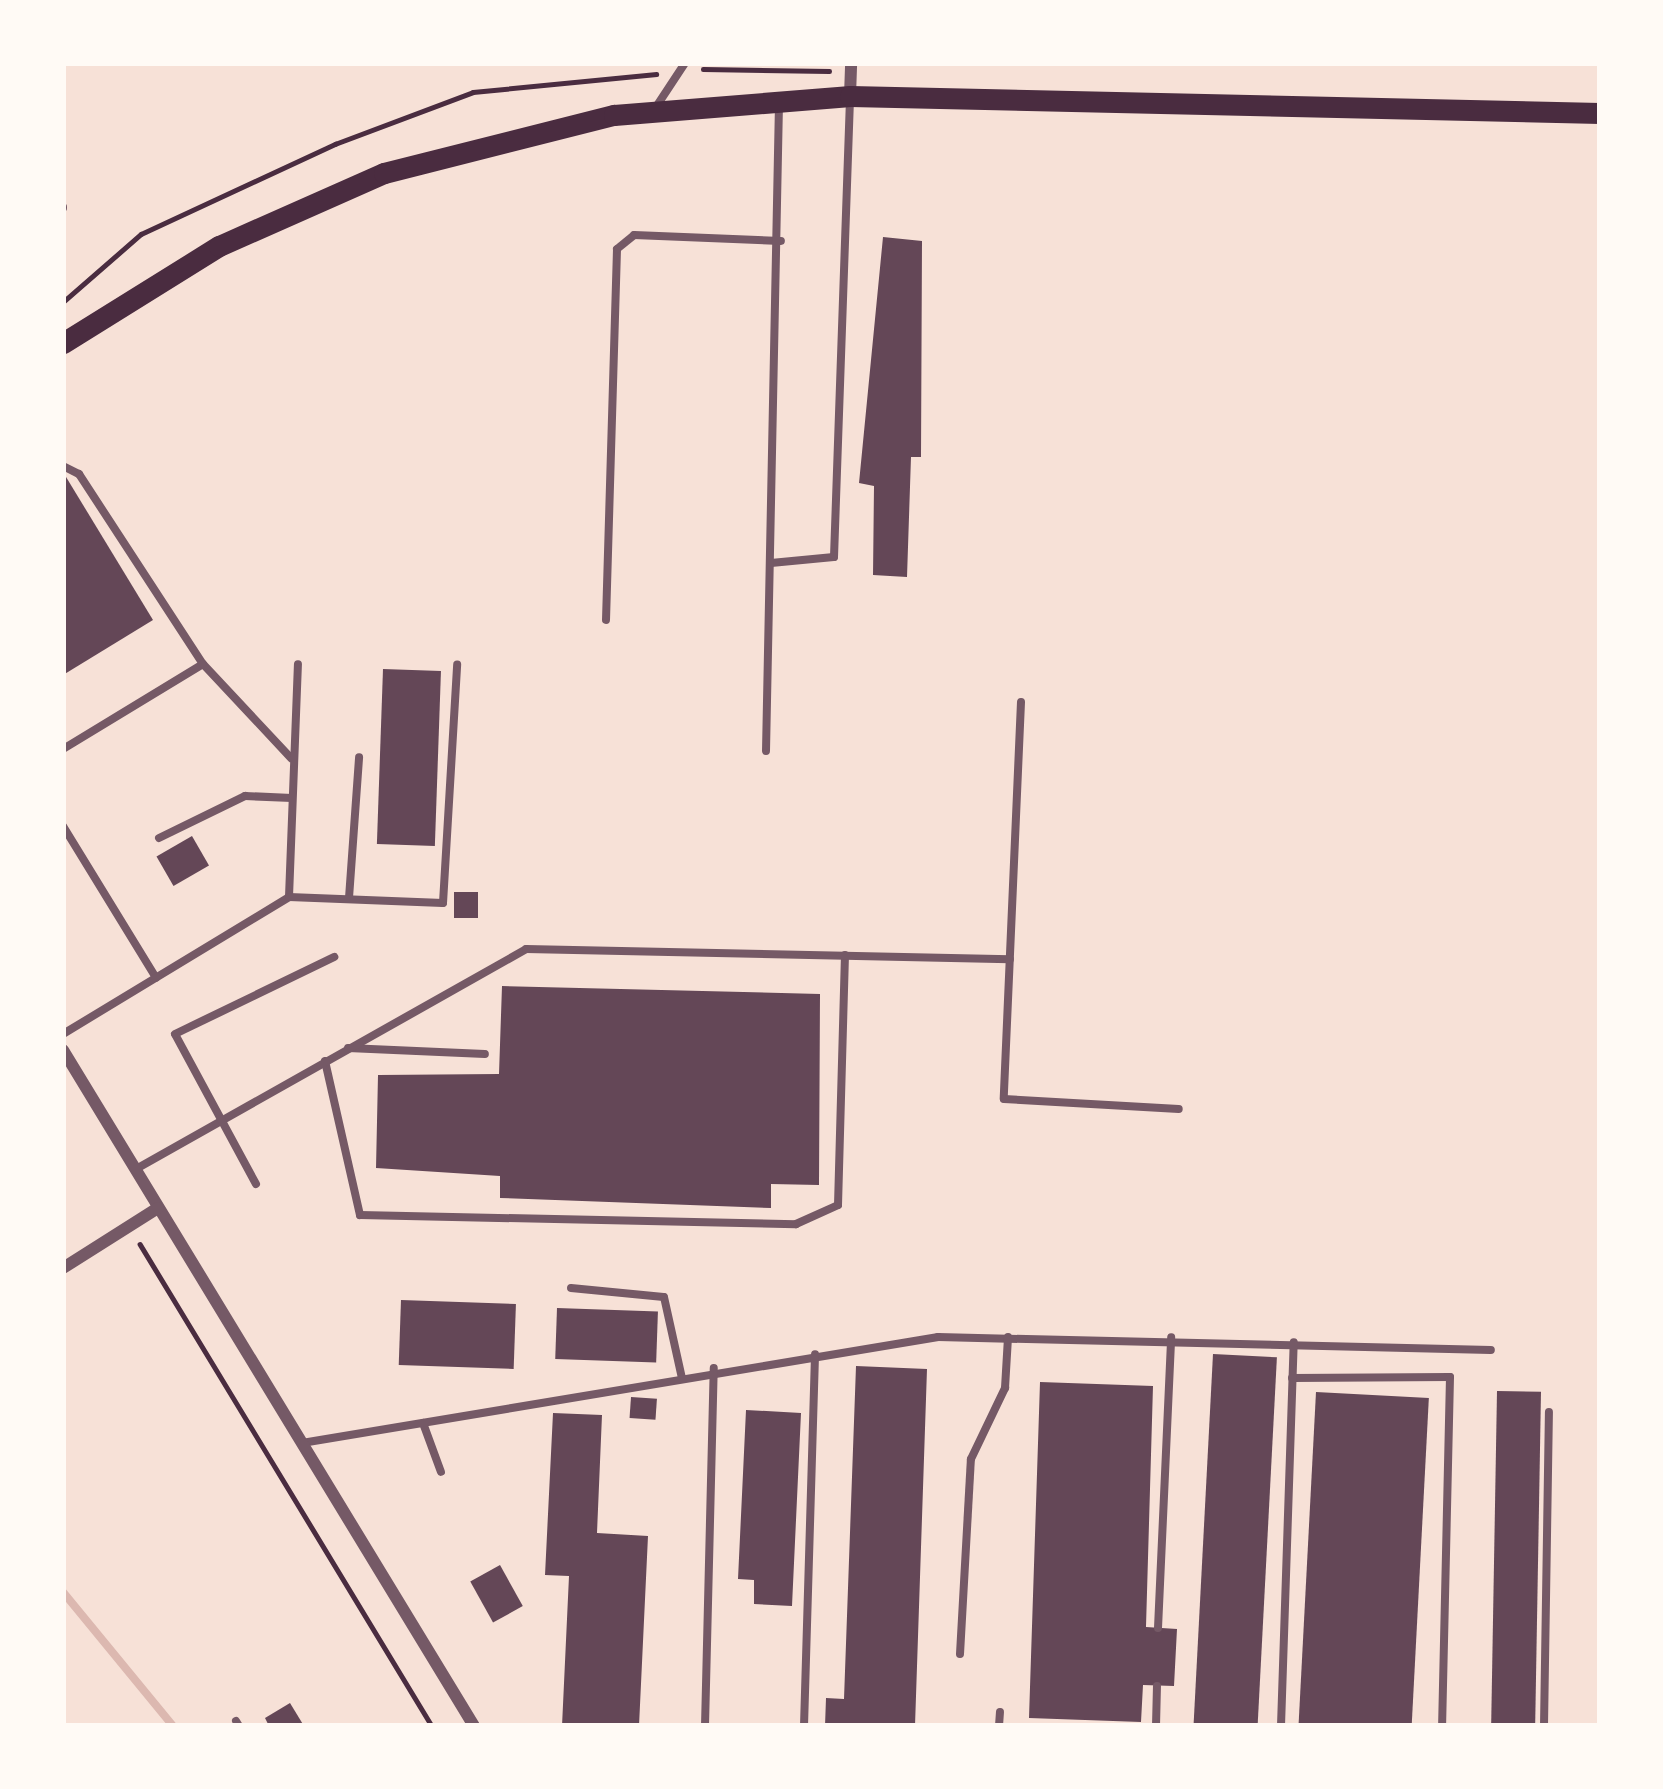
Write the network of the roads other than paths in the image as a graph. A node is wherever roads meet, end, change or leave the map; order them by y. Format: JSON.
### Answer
{"nodes":[{"id":1,"x":685,"y":63,"type":"edge"},
{"id":2,"x":850,"y":63,"type":"edge"},
{"id":3,"x":850,"y":96,"type":"junction"},
{"id":4,"x":779,"y":98,"type":"junction"},
{"id":5,"x":654,"y":111,"type":"junction"},
{"id":6,"x":1600,"y":113,"type":"edge"},
{"id":7,"x":781,"y":241,"type":"junction"},
{"id":8,"x":63,"y":344,"type":"edge"},
{"id":9,"x":63,"y":466,"type":"edge"},
{"id":10,"x":771,"y":563,"type":"junction"},
{"id":11,"x":606,"y":620,"type":"dead end"},
{"id":12,"x":203,"y":664,"type":"junction"},
{"id":13,"x":298,"y":664,"type":"dead end"},
{"id":14,"x":457,"y":664,"type":"dead end"},
{"id":15,"x":1021,"y":702,"type":"dead end"},
{"id":16,"x":63,"y":749,"type":"edge"},
{"id":17,"x":766,"y":751,"type":"dead end"},
{"id":18,"x":359,"y":757,"type":"dead end"},
{"id":19,"x":292,"y":760,"type":"junction"},
{"id":20,"x":292,"y":798,"type":"junction"},
{"id":21,"x":63,"y":826,"type":"edge"},
{"id":22,"x":159,"y":838,"type":"dead end"},
{"id":23,"x":289,"y":897,"type":"junction"},
{"id":24,"x":349,"y":898,"type":"junction"},
{"id":25,"x":845,"y":955,"type":"junction"},
{"id":26,"x":334,"y":957,"type":"dead end"},
{"id":27,"x":1010,"y":959,"type":"junction"},
{"id":28,"x":156,"y":978,"type":"junction"},
{"id":29,"x":63,"y":1034,"type":"edge"},
{"id":30,"x":347,"y":1048,"type":"junction"},
{"id":31,"x":63,"y":1050,"type":"edge"},
{"id":32,"x":484,"y":1054,"type":"dead end"},
{"id":33,"x":326,"y":1060,"type":"junction"},
{"id":34,"x":1180,"y":1109,"type":"dead end"},
{"id":35,"x":222,"y":1120,"type":"junction"},
{"id":36,"x":135,"y":1169,"type":"junction"},
{"id":37,"x":256,"y":1184,"type":"dead end"},
{"id":38,"x":158,"y":1208,"type":"junction"},
{"id":39,"x":63,"y":1268,"type":"edge"},
{"id":40,"x":571,"y":1288,"type":"dead end"},
{"id":41,"x":1008,"y":1337,"type":"junction"},
{"id":42,"x":1171,"y":1337,"type":"junction"},
{"id":43,"x":1294,"y":1342,"type":"junction"},
{"id":44,"x":1491,"y":1350,"type":"dead end"},
{"id":45,"x":814,"y":1354,"type":"junction"},
{"id":46,"x":714,"y":1367,"type":"junction"},
{"id":47,"x":682,"y":1378,"type":"junction"},
{"id":48,"x":1292,"y":1378,"type":"junction"},
{"id":49,"x":1549,"y":1412,"type":"dead end"},
{"id":50,"x":423,"y":1423,"type":"junction"},
{"id":51,"x":301,"y":1444,"type":"junction"},
{"id":52,"x":441,"y":1472,"type":"dead end"},
{"id":53,"x":1158,"y":1628,"type":"dead end"},
{"id":54,"x":959,"y":1654,"type":"dead end"},
{"id":55,"x":1157,"y":1686,"type":"dead end"},
{"id":56,"x":1000,"y":1712,"type":"dead end"},
{"id":57,"x":474,"y":1726,"type":"edge"},
{"id":58,"x":705,"y":1726,"type":"edge"},
{"id":59,"x":804,"y":1726,"type":"edge"},
{"id":60,"x":999,"y":1726,"type":"edge"},
{"id":61,"x":1156,"y":1726,"type":"edge"},
{"id":62,"x":1281,"y":1726,"type":"edge"},
{"id":63,"x":1442,"y":1726,"type":"edge"},
{"id":64,"x":1544,"y":1726,"type":"edge"}],
"edges":[{"from":1,"to":5,"type":"lane"},
{"from":2,"to":3,"type":"street"},
{"from":3,"to":4,"type":"main road"},
{"from":3,"to":6,"type":"main road"},
{"from":3,"to":10,"type":"lane"},
{"from":4,"to":5,"type":"main road"},
{"from":4,"to":7,"type":"lane"},
{"from":5,"to":8,"type":"main road"},
{"from":7,"to":10,"type":"lane"},
{"from":7,"to":11,"type":"lane"},
{"from":9,"to":12,"type":"lane"},
{"from":10,"to":17,"type":"lane"},
{"from":12,"to":16,"type":"lane"},
{"from":12,"to":19,"type":"lane"},
{"from":13,"to":19,"type":"lane"},
{"from":14,"to":24,"type":"lane"},
{"from":15,"to":27,"type":"lane"},
{"from":18,"to":24,"type":"lane"},
{"from":19,"to":20,"type":"lane"},
{"from":20,"to":22,"type":"lane"},
{"from":20,"to":23,"type":"lane"},
{"from":21,"to":28,"type":"lane"},
{"from":23,"to":24,"type":"lane"},
{"from":23,"to":28,"type":"lane"},
{"from":25,"to":27,"type":"lane"},
{"from":25,"to":30,"type":"lane"},
{"from":25,"to":33,"type":"lane"},
{"from":26,"to":35,"type":"lane"},
{"from":27,"to":34,"type":"lane"},
{"from":28,"to":29,"type":"lane"},
{"from":30,"to":32,"type":"lane"},
{"from":30,"to":33,"type":"lane"},
{"from":31,"to":36,"type":"street"},
{"from":33,"to":35,"type":"lane"},
{"from":35,"to":36,"type":"lane"},
{"from":35,"to":37,"type":"lane"},
{"from":36,"to":38,"type":"street"},
{"from":38,"to":39,"type":"street"},
{"from":38,"to":51,"type":"street"},
{"from":40,"to":47,"type":"lane"},
{"from":41,"to":42,"type":"lane"},
{"from":41,"to":45,"type":"lane"},
{"from":41,"to":54,"type":"lane"},
{"from":42,"to":43,"type":"lane"},
{"from":42,"to":53,"type":"lane"},
{"from":43,"to":44,"type":"lane"},
{"from":43,"to":48,"type":"lane"},
{"from":45,"to":46,"type":"lane"},
{"from":45,"to":59,"type":"lane"},
{"from":46,"to":47,"type":"lane"},
{"from":46,"to":58,"type":"lane"},
{"from":47,"to":50,"type":"lane"},
{"from":48,"to":62,"type":"lane"},
{"from":48,"to":63,"type":"lane"},
{"from":49,"to":64,"type":"lane"},
{"from":50,"to":51,"type":"lane"},
{"from":50,"to":52,"type":"lane"},
{"from":51,"to":57,"type":"street"},
{"from":55,"to":61,"type":"lane"},
{"from":56,"to":60,"type":"lane"}]}
